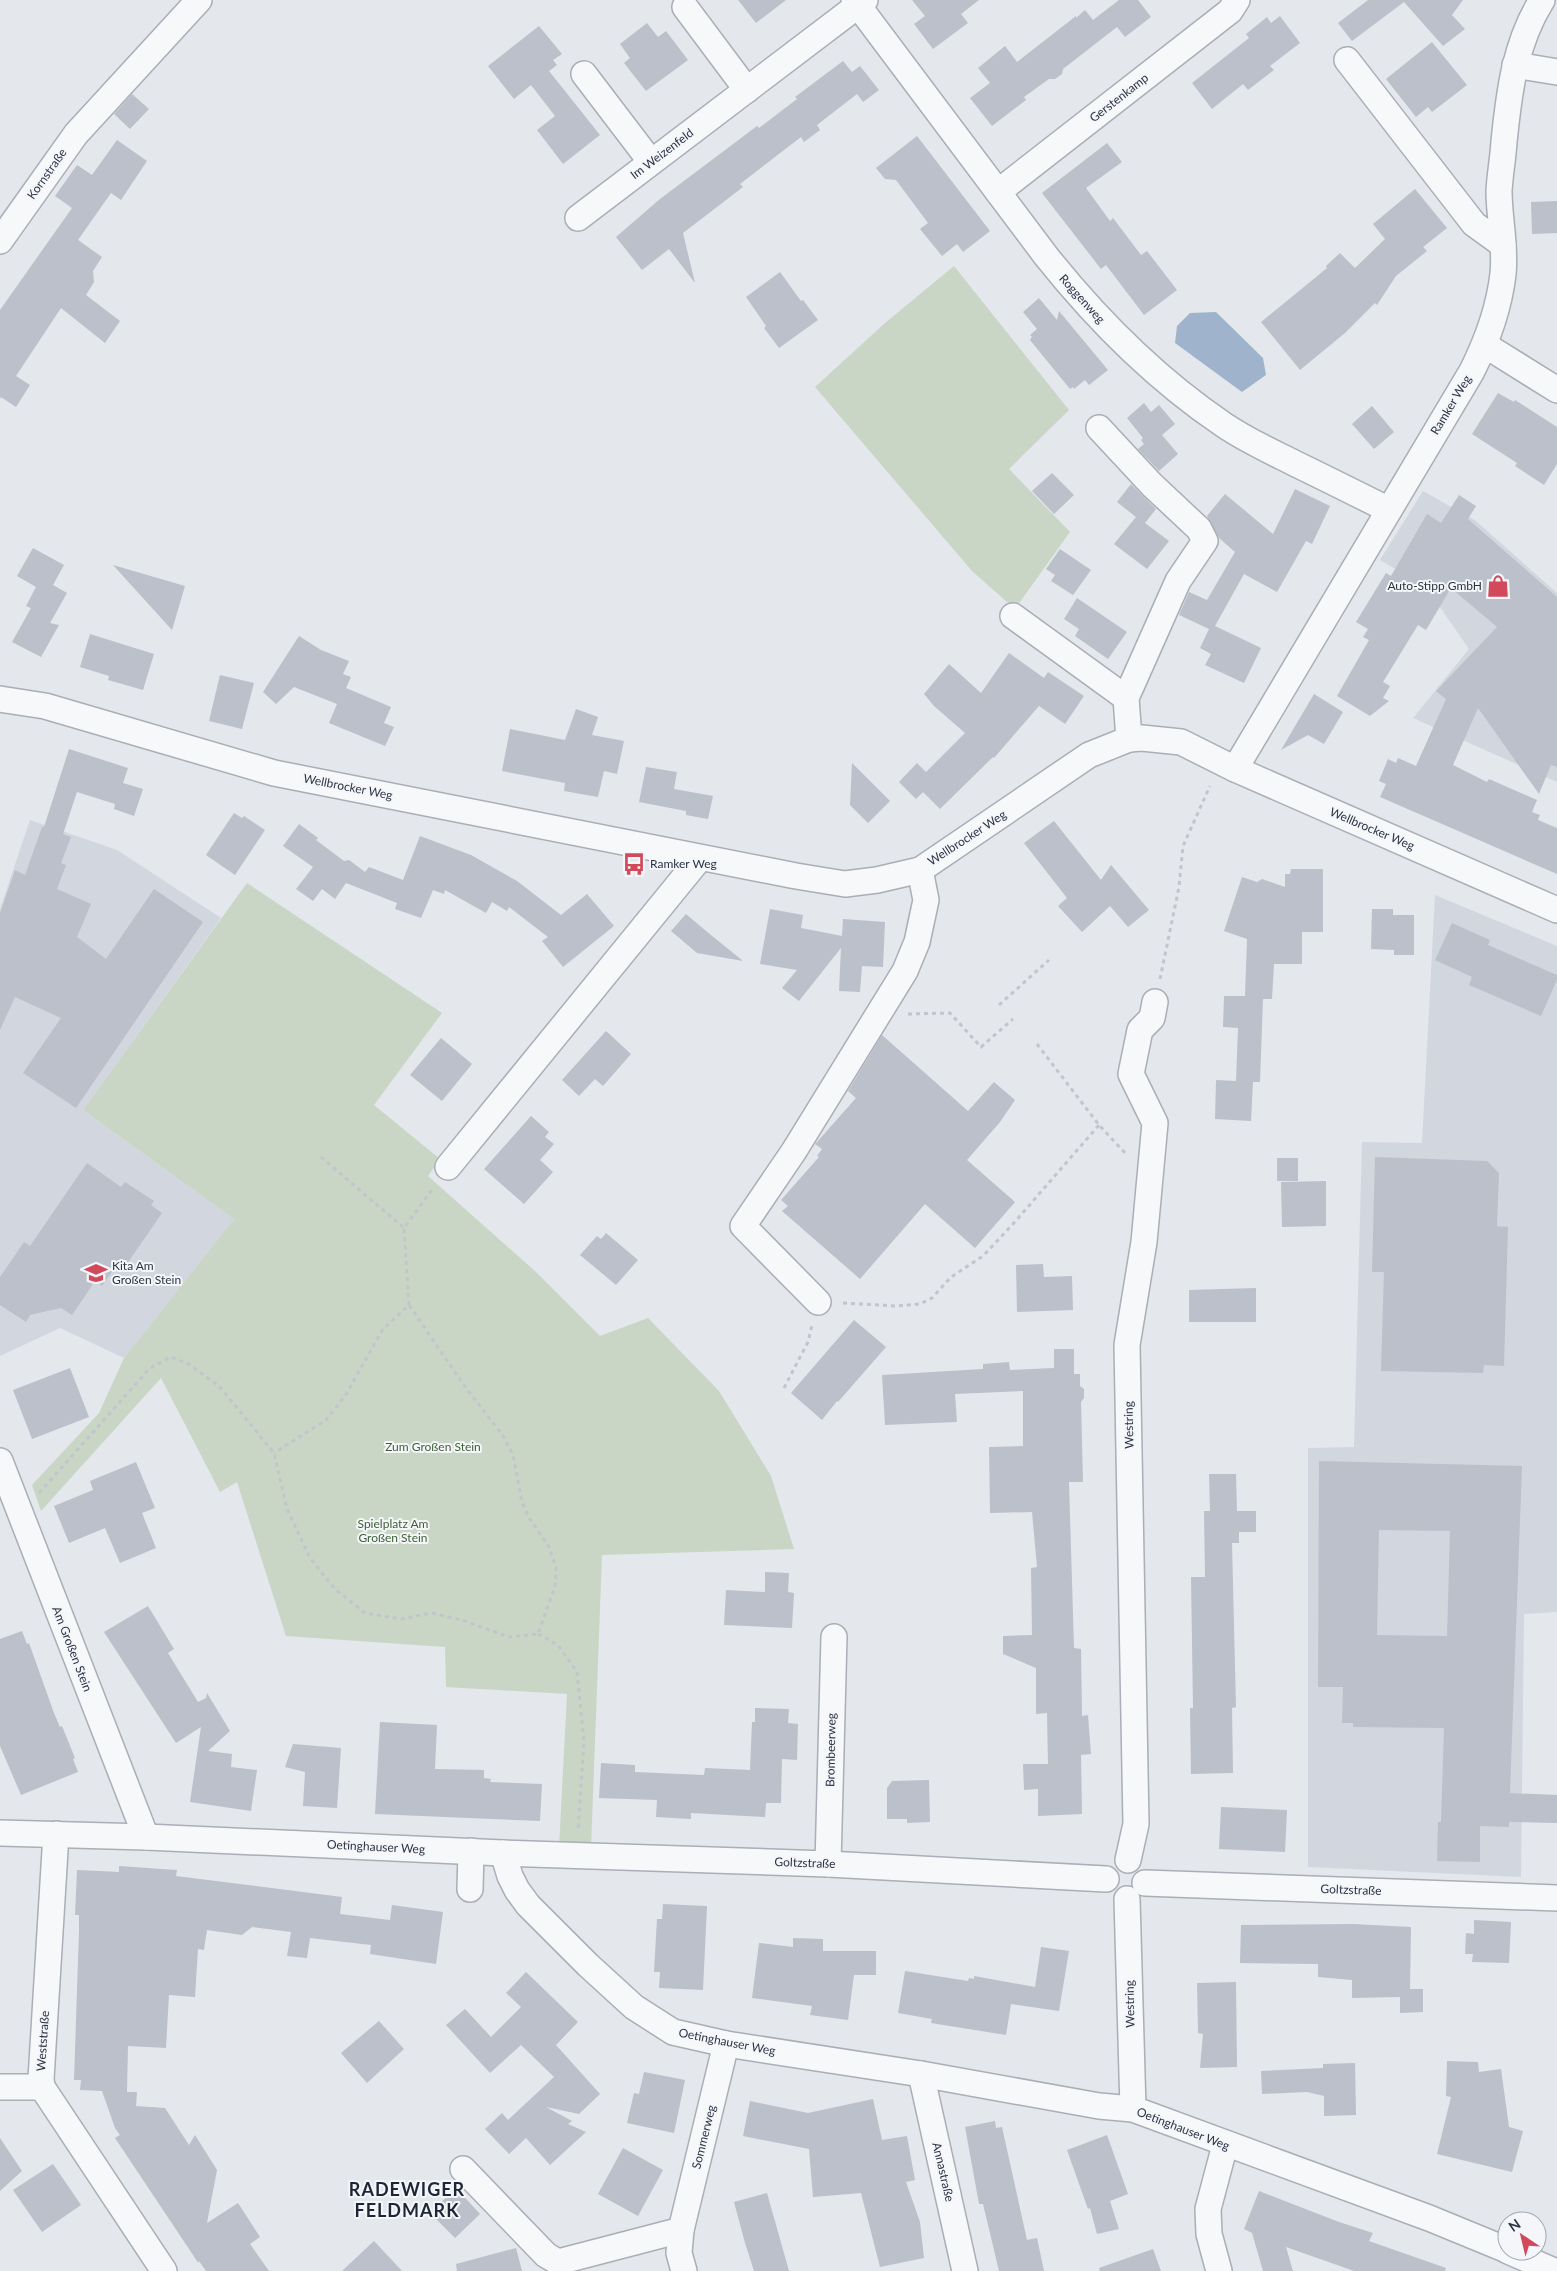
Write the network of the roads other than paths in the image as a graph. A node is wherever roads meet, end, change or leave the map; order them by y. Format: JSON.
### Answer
{"nodes":[{"id":1,"x":199,"y":0,"type":"edge"},
{"id":2,"x":1237,"y":0,"type":"edge"},
{"id":3,"x":1542,"y":0,"type":"edge"},
{"id":4,"x":859,"y":2,"type":"edge"},
{"id":5,"x":685,"y":7,"type":"dead end"},
{"id":6,"x":1347,"y":60,"type":"dead end"},
{"id":7,"x":1514,"y":65,"type":"junction"},
{"id":8,"x":1557,"y":72,"type":"edge"},
{"id":9,"x":584,"y":74,"type":"dead end"},
{"id":10,"x":747,"y":90,"type":"junction"},
{"id":11,"x":651,"y":162,"type":"junction"},
{"id":12,"x":998,"y":192,"type":"junction"},
{"id":13,"x":578,"y":218,"type":"dead end"},
{"id":14,"x":0,"y":241,"type":"edge"},
{"id":15,"x":1503,"y":245,"type":"junction"},
{"id":16,"x":1485,"y":345,"type":"junction"},
{"id":17,"x":1557,"y":390,"type":"edge"},
{"id":18,"x":1099,"y":428,"type":"dead end"},
{"id":19,"x":1389,"y":510,"type":"junction"},
{"id":20,"x":1013,"y":616,"type":"dead end"},
{"id":21,"x":1126,"y":698,"type":"junction"},
{"id":22,"x":0,"y":699,"type":"edge"},
{"id":23,"x":1129,"y":740,"type":"junction"},
{"id":24,"x":1228,"y":766,"type":"junction"},
{"id":25,"x":700,"y":858,"type":"junction"},
{"id":26,"x":920,"y":870,"type":"junction"},
{"id":27,"x":1557,"y":910,"type":"edge"},
{"id":28,"x":1154,"y":1002,"type":"road end"},
{"id":29,"x":448,"y":1168,"type":"road end"},
{"id":30,"x":818,"y":1302,"type":"road end"},
{"id":31,"x":0,"y":1461,"type":"edge"},
{"id":32,"x":834,"y":1637,"type":"dead end"},
{"id":33,"x":0,"y":1833,"type":"edge"},
{"id":34,"x":56,"y":1834,"type":"junction"},
{"id":35,"x":146,"y":1837,"type":"junction"},
{"id":36,"x":471,"y":1851,"type":"junction"},
{"id":37,"x":504,"y":1853,"type":"junction"},
{"id":38,"x":1128,"y":1860,"type":"junction"},
{"id":39,"x":828,"y":1864,"type":"junction"},
{"id":40,"x":1106,"y":1878,"type":"junction"},
{"id":41,"x":470,"y":1889,"type":"dead end"},
{"id":42,"x":1136,"y":1891,"type":"junction"},
{"id":43,"x":1557,"y":1898,"type":"edge"},
{"id":44,"x":726,"y":2044,"type":"junction"},
{"id":45,"x":920,"y":2074,"type":"junction"},
{"id":46,"x":42,"y":2087,"type":"junction"},
{"id":47,"x":0,"y":2088,"type":"edge"},
{"id":48,"x":1132,"y":2110,"type":"junction"},
{"id":49,"x":1225,"y":2145,"type":"junction"},
{"id":50,"x":463,"y":2169,"type":"dead end"},
{"id":51,"x":681,"y":2230,"type":"junction"},
{"id":52,"x":1497,"y":2246,"type":"edge"},
{"id":53,"x":1527,"y":2261,"type":"edge"},
{"id":54,"x":1540,"y":2268,"type":"edge"},
{"id":55,"x":164,"y":2271,"type":"edge"},
{"id":56,"x":684,"y":2271,"type":"edge"},
{"id":57,"x":965,"y":2271,"type":"edge"},
{"id":58,"x":1219,"y":2271,"type":"edge"}],
"edges":[{"from":1,"to":14,"type":"street","name":"Kornstraße"},
{"from":2,"to":12,"type":"street","name":"Gerstenkamp"},
{"from":3,"to":7,"type":"street","name":"Ramker Weg"},
{"from":4,"to":10,"type":"street","name":"Im Weizenfeld"},
{"from":4,"to":12,"type":"street","name":"Roggenweg"},
{"from":5,"to":10,"type":"street"},
{"from":6,"to":15,"type":"street"},
{"from":7,"to":8,"type":"street"},
{"from":7,"to":15,"type":"street","name":"Ramker Weg"},
{"from":9,"to":11,"type":"street"},
{"from":10,"to":11,"type":"street","name":"Im Weizenfeld"},
{"from":11,"to":13,"type":"street","name":"Im Weizenfeld"},
{"from":12,"to":19,"type":"street","name":"Roggenweg"},
{"from":15,"to":16,"type":"street","name":"Ramker Weg"},
{"from":16,"to":17,"type":"street"},
{"from":16,"to":19,"type":"street","name":"Ramker Weg"},
{"from":18,"to":21,"type":"street"},
{"from":19,"to":24,"type":"street","name":"Ramker Weg"},
{"from":20,"to":21,"type":"street"},
{"from":21,"to":23,"type":"street"},
{"from":22,"to":25,"type":"street","name":"Wellbrocker Weg"},
{"from":23,"to":24,"type":"street","name":"Wellbrocker Weg"},
{"from":23,"to":26,"type":"street","name":"Wellbrocker Weg"},
{"from":24,"to":27,"type":"street","name":"Wellbrocker Weg"},
{"from":25,"to":26,"type":"street","name":"Wellbrocker Weg"},
{"from":25,"to":29,"type":"street"},
{"from":26,"to":30,"type":"street"},
{"from":28,"to":38,"type":"street","name":"Westring"},
{"from":31,"to":35,"type":"street","name":"Am Großen Stein"},
{"from":32,"to":39,"type":"street","name":"Brombeerweg"},
{"from":33,"to":34,"type":"street","name":"Oetinghauser Weg"},
{"from":34,"to":35,"type":"street","name":"Oetinghauser Weg"},
{"from":34,"to":46,"type":"street","name":"Weststraße"},
{"from":35,"to":36,"type":"street","name":"Oetinghauser Weg"},
{"from":36,"to":37,"type":"street","name":"Oetinghauser Weg"},
{"from":36,"to":41,"type":"street"},
{"from":37,"to":39,"type":"street","name":"Goltzstraße"},
{"from":37,"to":44,"type":"street","name":"Oetinghauser Weg"},
{"from":38,"to":40,"type":"street"},
{"from":38,"to":42,"type":"street"},
{"from":39,"to":40,"type":"street","name":"Goltzstraße"},
{"from":40,"to":42,"type":"street","name":"Goltzstraße"},
{"from":42,"to":43,"type":"street","name":"Goltzstraße"},
{"from":42,"to":48,"type":"street","name":"Westring"},
{"from":44,"to":45,"type":"street","name":"Oetinghauser Weg"},
{"from":44,"to":51,"type":"street","name":"Sommerweg"},
{"from":45,"to":48,"type":"street","name":"Oetinghauser Weg"},
{"from":45,"to":57,"type":"street","name":"Annastraße"},
{"from":46,"to":47,"type":"street"},
{"from":46,"to":55,"type":"street","name":"Weststraße"},
{"from":48,"to":49,"type":"street","name":"Oetinghauser Weg"},
{"from":49,"to":52,"type":"street","name":"Oetinghauser Weg"},
{"from":49,"to":58,"type":"street"},
{"from":50,"to":51,"type":"street"},
{"from":51,"to":56,"type":"street","name":"Sommerweg"},
{"from":53,"to":54,"type":"street","name":"Oetinghauser Weg"}]}
